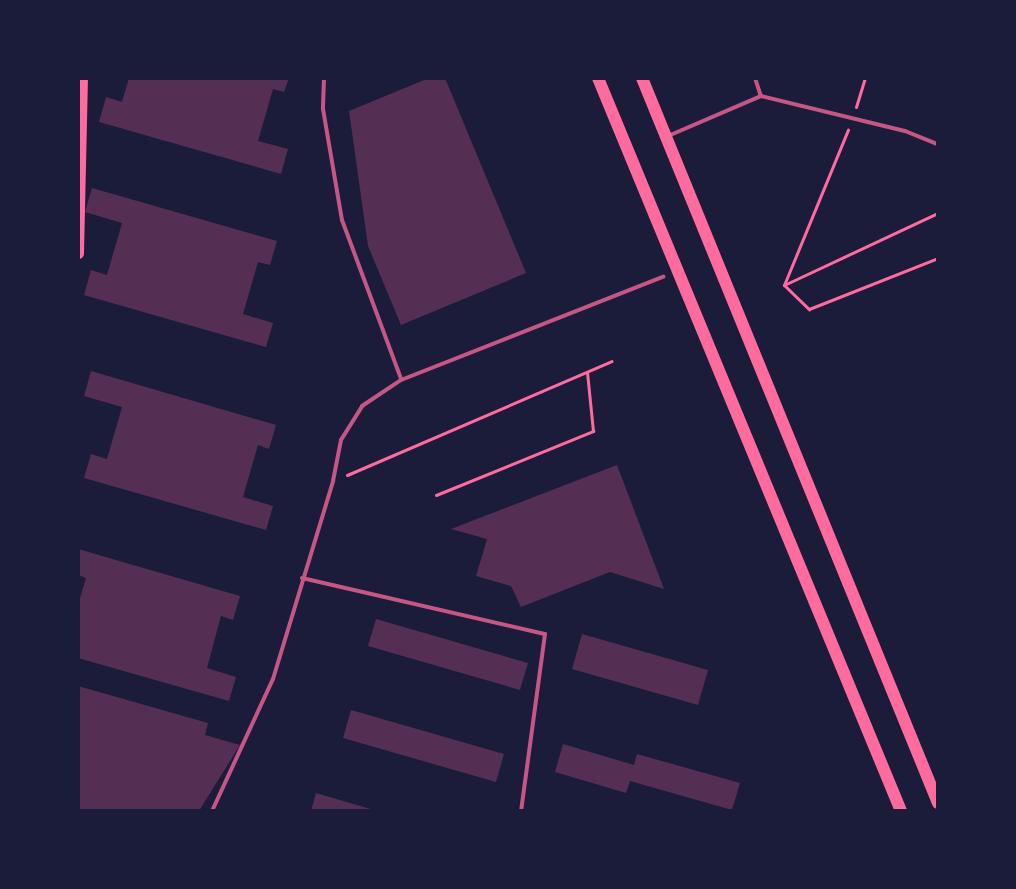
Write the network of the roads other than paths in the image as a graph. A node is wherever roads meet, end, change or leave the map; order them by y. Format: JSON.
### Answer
{"nodes":[{"id":1,"x":82,"y":78,"type":"edge"},
{"id":2,"x":324,"y":78,"type":"edge"},
{"id":3,"x":598,"y":78,"type":"edge"},
{"id":4,"x":642,"y":78,"type":"edge"},
{"id":5,"x":755,"y":78,"type":"edge"},
{"id":6,"x":761,"y":96,"type":"junction"},
{"id":7,"x":667,"y":137,"type":"junction"},
{"id":8,"x":938,"y":144,"type":"edge"},
{"id":9,"x":78,"y":253,"type":"edge"},
{"id":10,"x":663,"y":277,"type":"dead end"},
{"id":11,"x":401,"y":380,"type":"junction"},
{"id":12,"x":302,"y":578,"type":"junction"},
{"id":13,"x":938,"y":803,"type":"edge"},
{"id":14,"x":212,"y":811,"type":"edge"},
{"id":15,"x":521,"y":811,"type":"edge"},
{"id":16,"x":901,"y":811,"type":"edge"}],
"edges":[{"from":1,"to":9,"type":"main road"},
{"from":2,"to":11,"type":"lane"},
{"from":3,"to":16,"type":"main road"},
{"from":4,"to":7,"type":"main road"},
{"from":5,"to":6,"type":"lane"},
{"from":6,"to":7,"type":"lane"},
{"from":6,"to":8,"type":"lane"},
{"from":7,"to":13,"type":"main road"},
{"from":10,"to":11,"type":"lane"},
{"from":11,"to":12,"type":"lane"},
{"from":12,"to":14,"type":"lane"},
{"from":12,"to":15,"type":"lane"}]}
